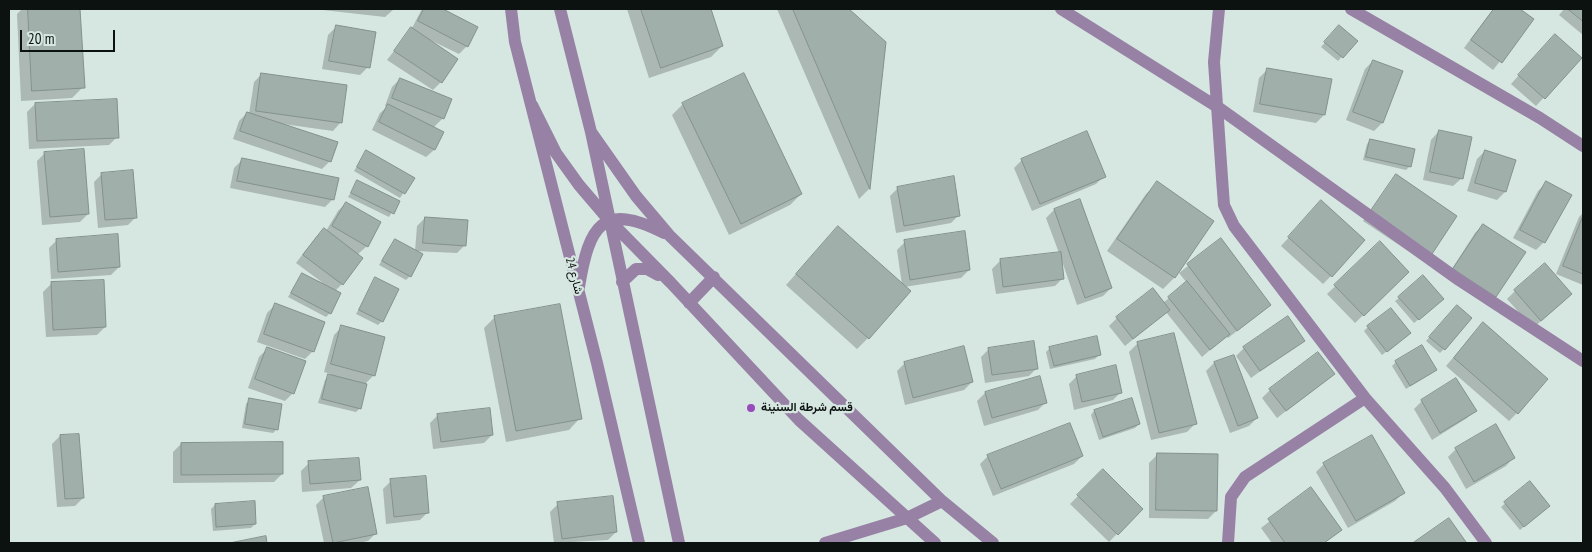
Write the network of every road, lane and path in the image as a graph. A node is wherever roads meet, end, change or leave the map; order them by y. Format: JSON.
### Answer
{"nodes":[{"id":1,"x":511,"y":9,"type":"edge"},
{"id":2,"x":560,"y":9,"type":"edge"},
{"id":3,"x":1061,"y":9,"type":"edge"},
{"id":4,"x":1219,"y":9,"type":"edge"},
{"id":5,"x":1351,"y":9,"type":"edge"},
{"id":6,"x":532,"y":105,"type":"junction"},
{"id":7,"x":1219,"y":108,"type":"junction"},
{"id":8,"x":591,"y":132,"type":"junction"},
{"id":9,"x":1583,"y":146,"type":"edge"},
{"id":10,"x":608,"y":219,"type":"junction"},
{"id":11,"x":669,"y":235,"type":"junction"},
{"id":12,"x":714,"y":277,"type":"junction"},
{"id":13,"x":622,"y":282,"type":"junction"},
{"id":14,"x":671,"y":283,"type":"junction"},
{"id":15,"x":579,"y":292,"type":"junction"},
{"id":16,"x":689,"y":303,"type":"junction"},
{"id":17,"x":1583,"y":361,"type":"edge"},
{"id":18,"x":1365,"y":398,"type":"junction"},
{"id":19,"x":942,"y":500,"type":"junction"},
{"id":20,"x":907,"y":518,"type":"junction"},
{"id":21,"x":638,"y":543,"type":"edge"},
{"id":22,"x":678,"y":543,"type":"edge"},
{"id":23,"x":825,"y":543,"type":"edge"},
{"id":24,"x":935,"y":543,"type":"edge"},
{"id":25,"x":993,"y":543,"type":"edge"},
{"id":26,"x":1228,"y":543,"type":"edge"},
{"id":27,"x":1486,"y":543,"type":"edge"}],
"edges":[{"from":1,"to":6,"type":"street","name":"شارع 24"},
{"from":2,"to":8,"type":"street"},
{"from":3,"to":7,"type":"street"},
{"from":4,"to":7,"type":"street"},
{"from":5,"to":9,"type":"street"},
{"from":6,"to":10,"type":"street"},
{"from":6,"to":15,"type":"street","name":"شارع 24"},
{"from":7,"to":17,"type":"street"},
{"from":7,"to":18,"type":"street"},
{"from":8,"to":10,"type":"street"},
{"from":8,"to":11,"type":"street"},
{"from":10,"to":11,"type":"street"},
{"from":10,"to":13,"type":"street"},
{"from":10,"to":14,"type":"street"},
{"from":10,"to":15,"type":"street"},
{"from":11,"to":12,"type":"street"},
{"from":12,"to":16,"type":"street"},
{"from":12,"to":19,"type":"street"},
{"from":13,"to":14,"type":"street"},
{"from":13,"to":22,"type":"street"},
{"from":14,"to":16,"type":"street"},
{"from":15,"to":21,"type":"street","name":"شارع 24"},
{"from":16,"to":20,"type":"street"},
{"from":18,"to":26,"type":"street"},
{"from":18,"to":27,"type":"street"},
{"from":19,"to":20,"type":"street"},
{"from":19,"to":25,"type":"street"},
{"from":20,"to":23,"type":"street"},
{"from":20,"to":24,"type":"street"}]}
